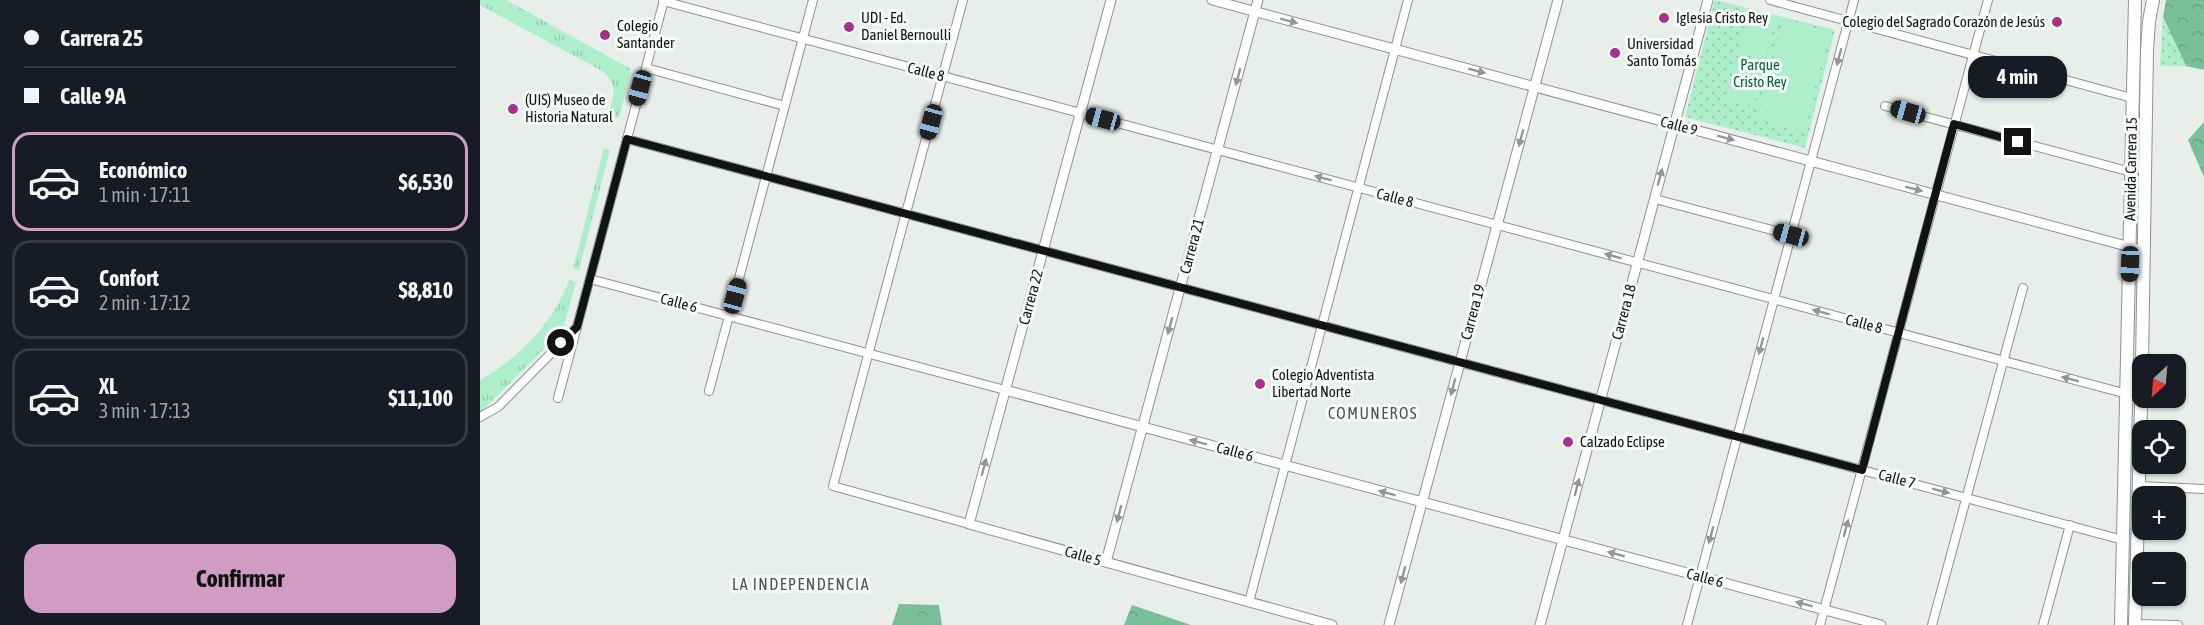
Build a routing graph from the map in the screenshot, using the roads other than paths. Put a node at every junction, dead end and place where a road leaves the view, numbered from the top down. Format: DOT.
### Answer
graph roads {
  1 [pos="813,0"];
  2 [pos="963,0"];
  3 [pos="1111,0"];
  4 [pos="1212,0"];
  5 [pos="1258,0"];
  6 [pos="1408,0"];
  7 [pos="1558,0"];
  8 [pos="1708,0"];
  9 [pos="1770,0"];
  10 [pos="1854,0"];
  11 [pos="1988,0"];
  12 [pos="2135,0"];
  13 [pos="2153,0"];
  14 [pos="663,1"];
  15 [pos="1255,12"];
  16 [pos="1848,21"];
  17 [pos="803,39"];
  18 [pos="1395,49"];
  19 [pos="1973,55"];
  20 [pos="646,68"];
  21 [pos="943,76"];
  22 [pos="1534,87"];
  23 [pos="2132,98"];
  24 [pos="1885,105"];
  25 [pos="785,106"];
  26 [pos="1080,113"];
  27 [pos="1674,124"];
  28 [pos="1954,124"];
  29 [pos="627,139"];
  30 [pos="1218,150"];
  31 [pos="1811,161"];
  32 [pos="2131,172"];
  33 [pos="766,177"];
  34 [pos="1357,188"];
  35 [pos="1935,194"];
  36 [pos="1654,199"];
  37 [pos="906,214"];
  38 [pos="1497,225"];
  39 [pos="1791,235"];
  40 [pos="2131,247"];
  41 [pos="1043,251"];
  42 [pos="2145,251"];
  43 [pos="1637,263"];
  44 [pos="590,279"];
  45 [pos="1181,287"];
  46 [pos="2023,288"];
  47 [pos="1774,299"];
  48 [pos="729,316"];
  49 [pos="1322,325"];
  50 [pos="577,327"];
  51 [pos="1898,333"];
  52 [pos="868,354"];
  53 [pos="2142,354"];
  54 [pos="2003,361"];
  55 [pos="1460,362"];
  56 [pos="1005,390"];
  57 [pos="709,391"];
  58 [pos="2127,394"];
  59 [pos="558,398"];
  60 [pos="1601,400"];
  61 [pos="2141,408"];
  62 [pos="480,417"];
  63 [pos="1143,427"];
  64 [pos="1737,436"];
  65 [pos="1285,465"];
  66 [pos="1862,470"];
  67 [pos="2139,486"];
  68 [pos="2186,488"];
  69 [pos="2204,489"];
  70 [pos="1966,498"];
  71 [pos="1422,502"];
  72 [pos="969,524"];
  73 [pos="2070,525"];
  74 [pos="1563,540"];
  75 [pos="2123,540"];
  76 [pos="2137,540"];
  77 [pos="1106,562"];
  78 [pos="1700,577"];
  79 [pos="1250,602"];
  80 [pos="1824,610"];
  81 [pos="1332,625"];
  82 [pos="1389,625"];
  83 [pos="1540,625"];
  84 [pos="1687,625"];
  85 [pos="1820,625"];
  86 [pos="1881,625"];
  87 [pos="1932,625"];
  88 [pos="2043,625"];
  89 [pos="2121,625"];
  90 [pos="2135,625"];
  91 [pos="2178,625"];
  1 -- 17 [label="street"];
  2 -- 21 [label="street"];
  3 -- 26 [label="street, Carrera 22"];
  4 -- 15 [label="street, Calle 9"];
  5 -- 15 [label="street, Carrera 21"];
  6 -- 18 [label="street"];
  7 -- 22 [label="street, Carrera 19"];
  8 -- 27 [label="street, Carrera 18"];
  9 -- 16 [label="street"];
  10 -- 16 [label="street"];
  11 -- 19 [label="street"];
  12 -- 23 [label="main road, Avenida Carrera 15"];
  13 -- 42 [label="main road, Avenida Carrera 15"];
  14 -- 17 [label="street, Calle 8"];
  14 -- 20 [label="street"];
  15 -- 18 [label="street, Calle 9, one-way"];
  15 -- 30 [label="street, Carrera 21, one-way"];
  16 -- 19 [label="street"];
  16 -- 31 [label="street, one-way"];
  17 -- 21 [label="street, Calle 8"];
  17 -- 25 [label="street"];
  18 -- 22 [label="street, Calle 9, one-way"];
  18 -- 34 [label="street"];
  19 -- 23 [label="street"];
  19 -- 28 [label="street"];
  20 -- 25 [label="street"];
  20 -- 29 [label="street"];
  21 -- 26 [label="street, Calle 8"];
  21 -- 37 [label="street"];
  22 -- 27 [label="street, Calle 9"];
  22 -- 38 [label="street, Carrera 19, one-way"];
  23 -- 32 [label="main road, Avenida Carrera 15"];
  24 -- 28 [label="street"];
  25 -- 33 [label="street"];
  26 -- 30 [label="street, Calle 8"];
  26 -- 41 [label="street, Carrera 22"];
  27 -- 31 [label="street, Calle 9, one-way"];
  36 -- 27 [label="street, Carrera 18, one-way"];
  28 -- 32 [label="street"];
  28 -- 35 [label="street"];
  29 -- 33 [label="street, Calle 7"];
  29 -- 44 [label="street"];
  34 -- 30 [label="street, Calle 8, one-way"];
  30 -- 45 [label="street, Carrera 21"];
  31 -- 35 [label="street, Calle 9, one-way"];
  31 -- 39 [label="street"];
  32 -- 40 [label="main road, Avenida Carrera 15"];
  33 -- 37 [label="street, Calle 7"];
  33 -- 48 [label="street"];
  34 -- 38 [label="street, Calle 8"];
  34 -- 49 [label="street"];
  35 -- 40 [label="street, Calle 9"];
  35 -- 51 [label="street"];
  36 -- 39 [label="street"];
  36 -- 43 [label="street, Carrera 18"];
  37 -- 41 [label="street, Calle 7"];
  37 -- 52 [label="street"];
  43 -- 38 [label="street, Calle 8, one-way"];
  38 -- 55 [label="street, Carrera 19"];
  39 -- 47 [label="street"];
  40 -- 42 [label="street, Calle 9"];
  40 -- 58 [label="main road, Avenida Carrera 15"];
  41 -- 45 [label="street, Calle 7"];
  41 -- 56 [label="street, Carrera 22"];
  42 -- 53 [label="main road, Avenida Carrera 15"];
  43 -- 47 [label="street, Calle 8"];
  43 -- 60 [label="street, Carrera 18"];
  44 -- 48 [label="street, Calle 6"];
  44 -- 50 [label="street"];
  45 -- 49 [label="street, Calle 7"];
  45 -- 63 [label="street, Carrera 21, one-way"];
  46 -- 54 [label="street"];
  51 -- 47 [label="street, Calle 8, one-way"];
  47 -- 64 [label="street, one-way"];
  48 -- 52 [label="street, Calle 6"];
  48 -- 57 [label="street"];
  49 -- 55 [label="street, Calle 7"];
  49 -- 65 [label="street"];
  50 -- 59 [label="street"];
  50 -- 62 [label="street"];
  51 -- 54 [label="street, Calle 8"];
  51 -- 66 [label="street"];
  52 -- 56 [label="street, Calle 6"];
  52 -- 72 [label="street, Calle 5"];
  58 -- 54 [label="street, Calle 8, one-way"];
  54 -- 70 [label="street"];
  55 -- 60 [label="street, Calle 7"];
  55 -- 71 [label="street, Carrera 19, one-way"];
  56 -- 63 [label="street, Calle 6"];
  72 -- 56 [label="street, Carrera 22, one-way"];
  58 -- 75 [label="main road, Avenida Carrera 15"];
  60 -- 64 [label="street, Calle 7"];
  74 -- 60 [label="street, Carrera 18, one-way"];
  61 -- 67 [label="main road, Avenida Carrera 15"];
  65 -- 63 [label="street, Calle 6, one-way"];
  63 -- 77 [label="street, Carrera 21, one-way"];
  64 -- 66 [label="street, Calle 7"];
  64 -- 78 [label="street, one-way"];
  71 -- 65 [label="street, Calle 6, one-way"];
  65 -- 79 [label="street"];
  66 -- 70 [label="street, Calle 7, one-way"];
  80 -- 66 [label="street, one-way"];
  68 -- 69 [label="street"];
  70 -- 73 [label="street, Calle 7"];
  70 -- 87 [label="street"];
  71 -- 74 [label="street, Calle 6"];
  71 -- 82 [label="street, Carrera 19, one-way"];
  72 -- 77 [label="street, Calle 5"];
  73 -- 75 [label="street, Calle 7"];
  73 -- 88 [label="street"];
  78 -- 74 [label="street, Calle 6, one-way"];
  74 -- 83 [label="street, Carrera 18"];
  75 -- 89 [label="main road, Avenida Carrera 15"];
  76 -- 90 [label="main road, Avenida Carrera 15"];
  77 -- 79 [label="street, Calle 5"];
  80 -- 78 [label="street, Calle 6, one-way"];
  78 -- 84 [label="street"];
  79 -- 81 [label="street, Calle 5"];
  80 -- 85 [label="street"];
  80 -- 86 [label="street, Calle 6"];
  90 -- 91 [label="street"];
}
